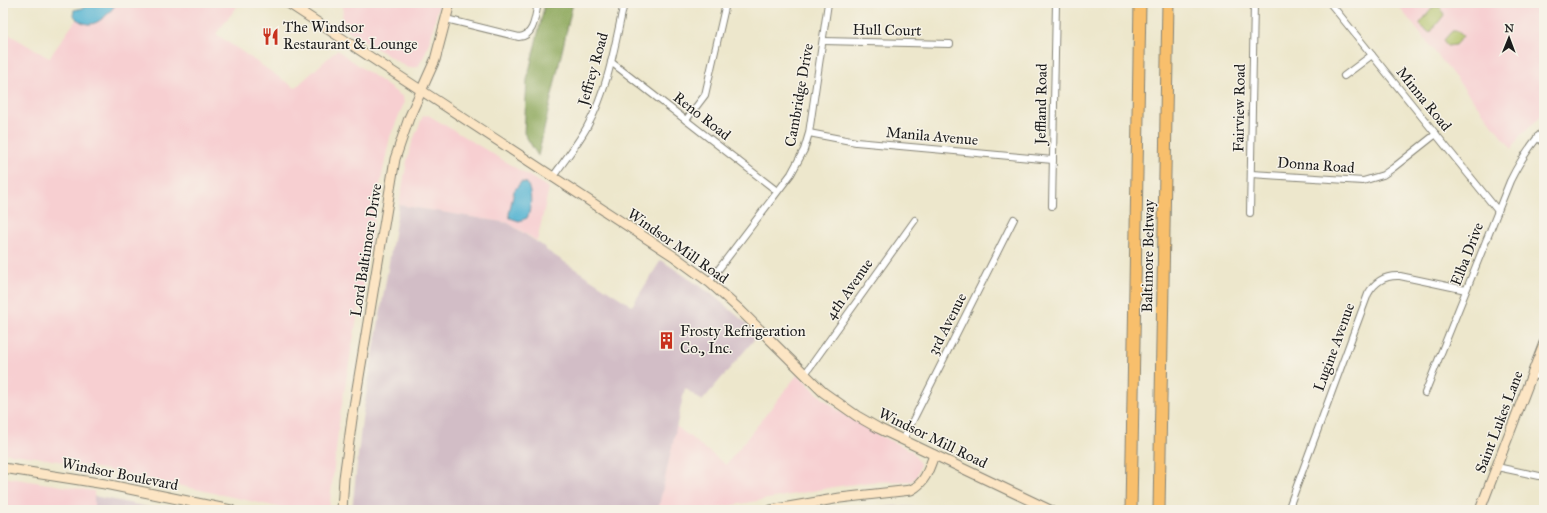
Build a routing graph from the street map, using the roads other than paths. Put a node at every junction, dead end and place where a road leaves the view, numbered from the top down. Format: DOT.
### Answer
graph roads {
  1 [pos="288,3"];
  2 [pos="450,3"];
  3 [pos="538,3"];
  4 [pos="624,3"];
  5 [pos="726,3"];
  6 [pos="828,3"];
  7 [pos="1056,3"];
  8 [pos="1140,3"];
  9 [pos="1168,3"];
  10 [pos="1254,3"];
  11 [pos="1330,3"];
  12 [pos="446,19"];
  13 [pos="823,42"];
  14 [pos="950,44"];
  15 [pos="1372,55"];
  16 [pos="611,62"];
  17 [pos="1344,76"];
  18 [pos="420,91"];
  19 [pos="686,120"];
  20 [pos="1544,130"];
  21 [pos="809,133"];
  22 [pos="1436,134"];
  23 [pos="1537,137"];
  24 [pos="1544,143"];
  25 [pos="1053,160"];
  26 [pos="1251,174"];
  27 [pos="552,178"];
  28 [pos="777,192"];
  29 [pos="1052,206"];
  30 [pos="1498,211"];
  31 [pos="1250,213"];
  32 [pos="1014,219"];
  33 [pos="915,220"];
  34 [pos="709,282"];
  35 [pos="1466,290"];
  36 [pos="1544,343"];
  37 [pos="806,374"];
  38 [pos="1532,375"];
  39 [pos="1544,377"];
  40 [pos="1425,393"];
  41 [pos="903,440"];
  42 [pos="934,455"];
  43 [pos="1497,467"];
  44 [pos="3,468"];
  45 [pos="1544,477"];
  46 [pos="231,510"];
  47 [pos="342,510"];
  48 [pos="771,510"];
  49 [pos="1050,510"];
  50 [pos="1131,510"];
  51 [pos="1159,510"];
  52 [pos="1288,510"];
  53 [pos="1480,510"];
  1 -- 18 [label="main road, Windsor Mill Road"];
  2 -- 12 [label="main road, Lord Baltimore Drive"];
  3 -- 12 [label="street"];
  4 -- 16 [label="street, Jeffrey Road"];
  5 -- 19 [label="street"];
  6 -- 13 [label="street, Cambridge Drive"];
  7 -- 25 [label="street, Jeffland Road"];
  8 -- 50 [label="highway, Baltimore Beltway"];
  9 -- 51 [label="highway, Baltimore Beltway"];
  10 -- 26 [label="street, Fairview Road"];
  11 -- 15 [label="street, Minna Road"];
  12 -- 18 [label="main road, Lord Baltimore Drive"];
  13 -- 14 [label="street, Hull Court"];
  13 -- 21 [label="street, Cambridge Drive"];
  15 -- 17 [label="street"];
  15 -- 22 [label="street, Minna Road"];
  16 -- 19 [label="street, Reno Road"];
  16 -- 27 [label="street, Jeffrey Road"];
  18 -- 27 [label="main road, Windsor Mill Road"];
  18 -- 47 [label="main road, Lord Baltimore Drive"];
  19 -- 28 [label="street, Reno Road"];
  20 -- 23 [label="street, Elba Drive"];
  21 -- 25 [label="street, Manila Avenue"];
  21 -- 28 [label="street, Cambridge Drive"];
  22 -- 26 [label="street, Donna Road"];
  22 -- 30 [label="street, Minna Road"];
  23 -- 24 [label="street"];
  23 -- 30 [label="street, Elba Drive"];
  25 -- 29 [label="street, Jeffland Road"];
  26 -- 31 [label="street, Fairview Road"];
  27 -- 34 [label="main road, Windsor Mill Road"];
  28 -- 34 [label="street, Cambridge Drive"];
  30 -- 35 [label="street, Elba Drive"];
  32 -- 41 [label="street, 3rd Avenue"];
  33 -- 37 [label="street, 4th Avenue"];
  34 -- 37 [label="main road, Windsor Mill Road"];
  35 -- 40 [label="street, Elba Drive"];
  35 -- 52 [label="street, Lugine Avenue"];
  36 -- 38 [label="main road, Saint Lukes Lane"];
  37 -- 41 [label="main road, Windsor Mill Road"];
  38 -- 39 [label="street"];
  38 -- 43 [label="main road, Saint Lukes Lane"];
  41 -- 42 [label="main road, Windsor Mill Road"];
  42 -- 48 [label="main road"];
  42 -- 49 [label="main road, Windsor Mill Road"];
  43 -- 45 [label="street"];
  43 -- 53 [label="main road, Saint Lukes Lane"];
  44 -- 46 [label="main road, Windsor Boulevard"];
}
